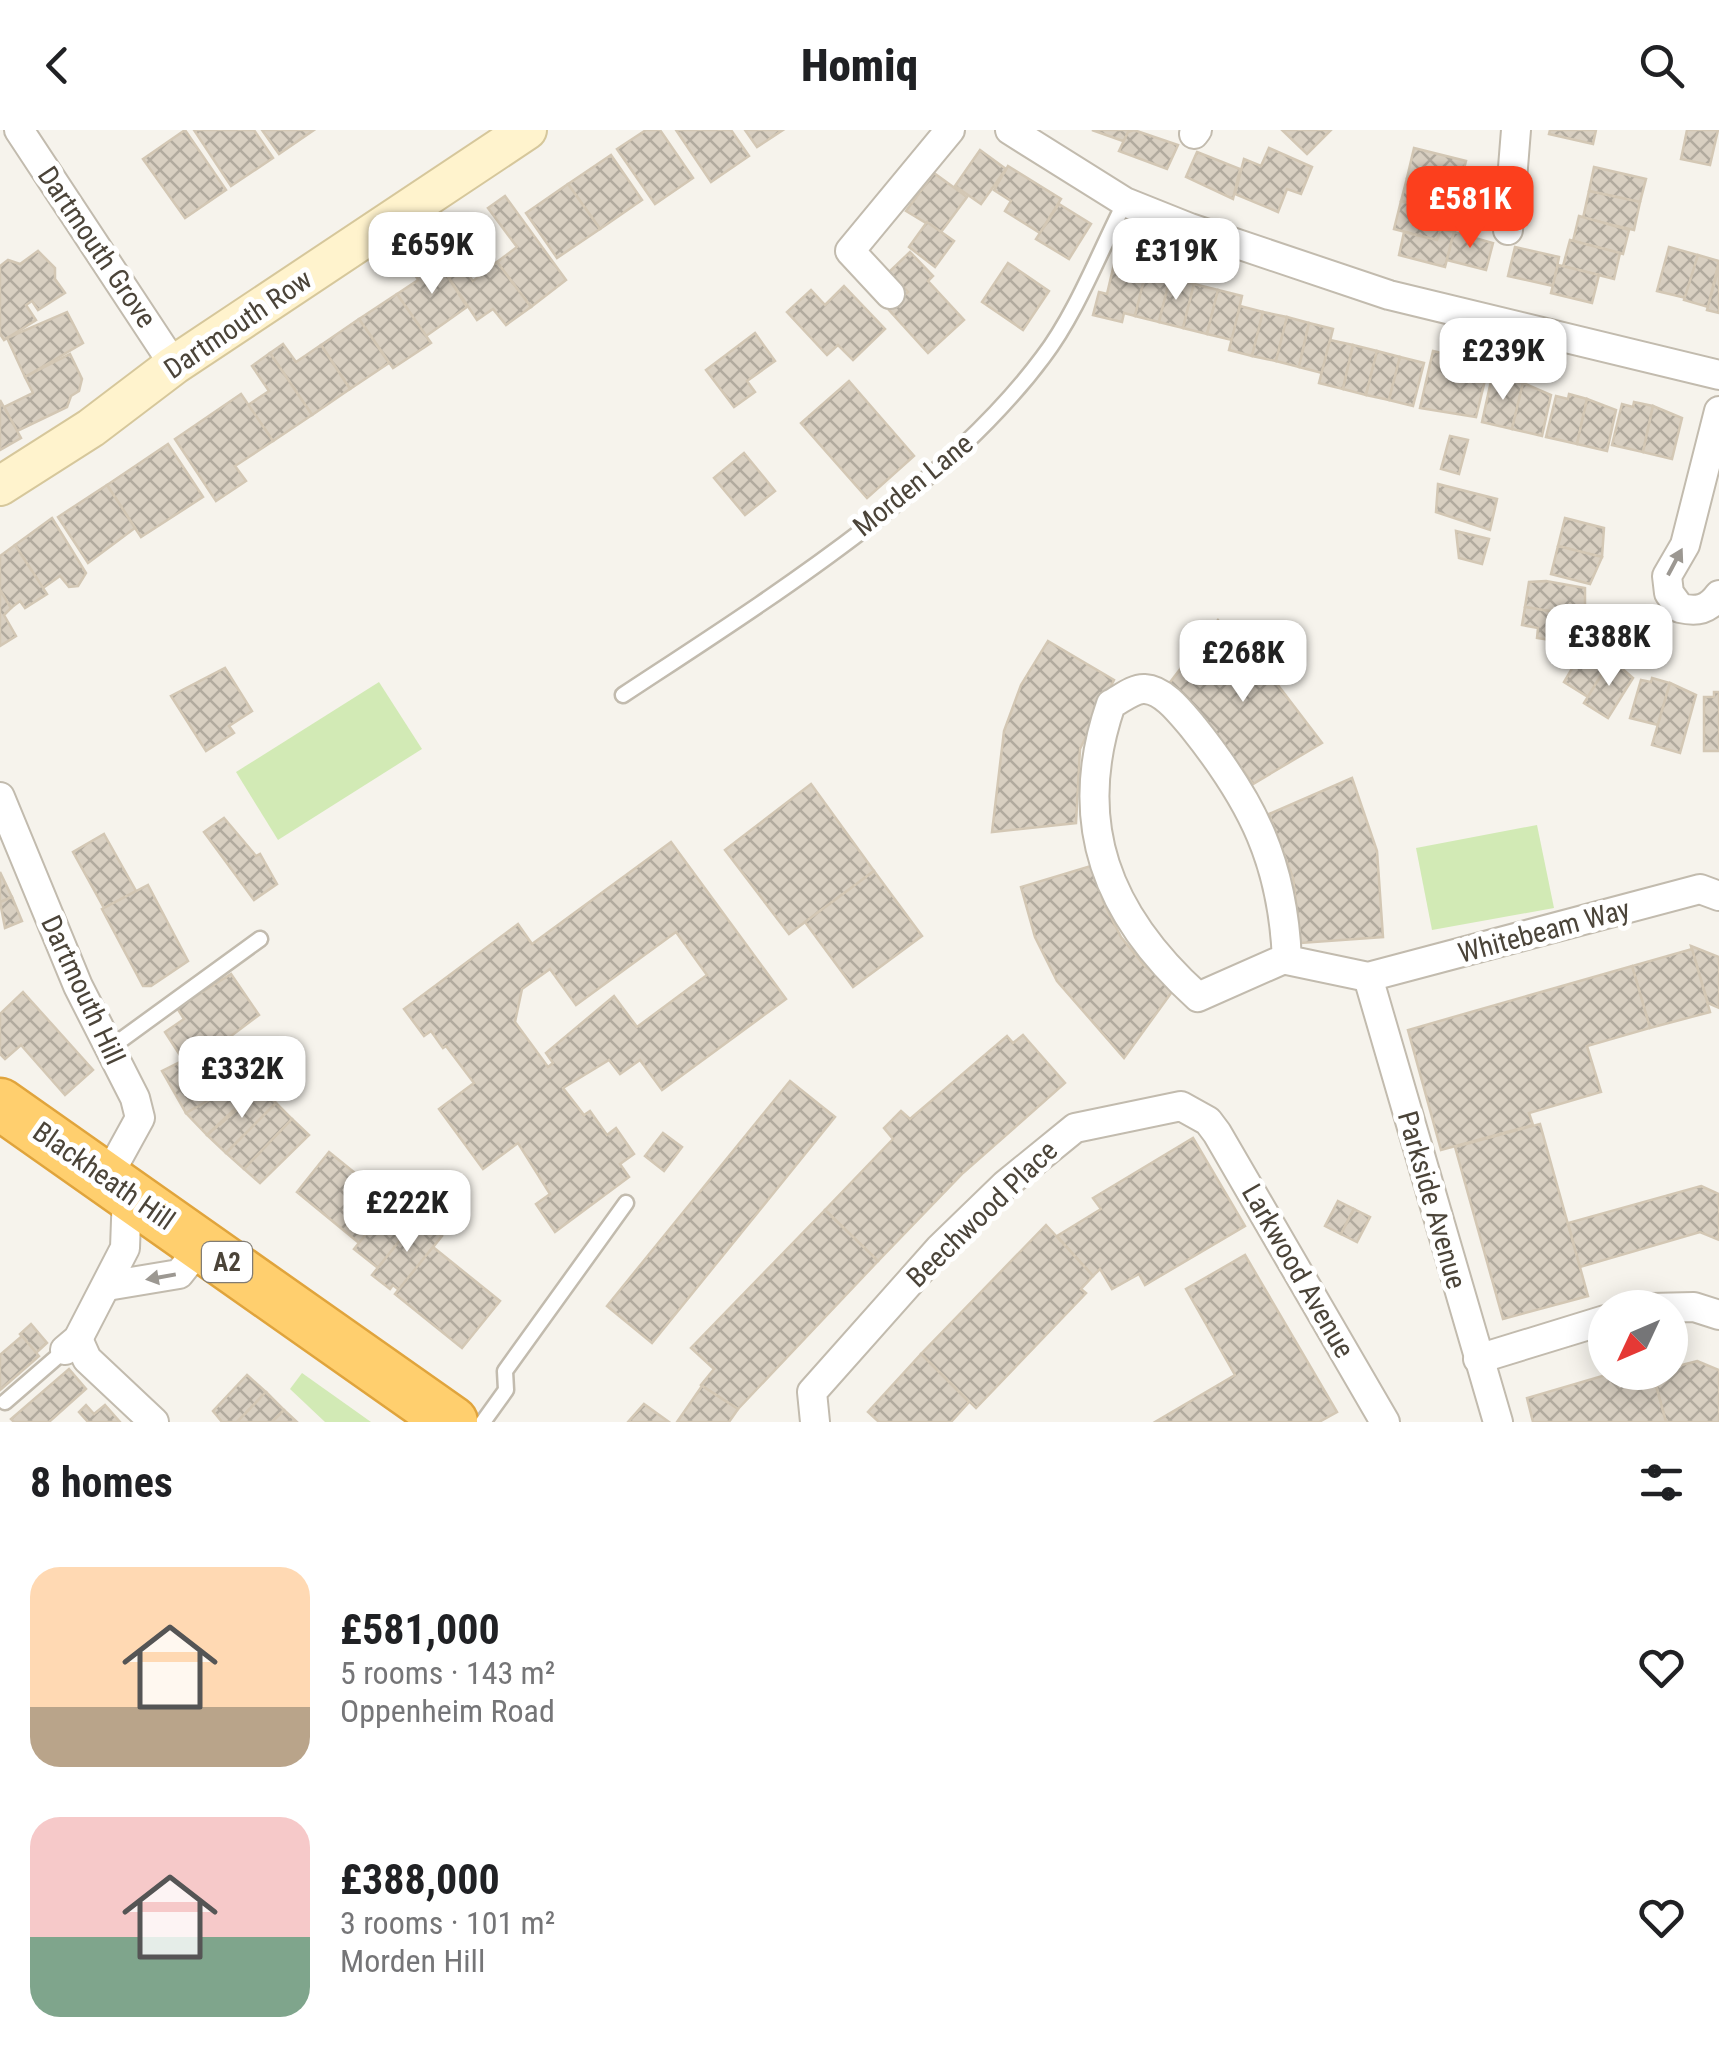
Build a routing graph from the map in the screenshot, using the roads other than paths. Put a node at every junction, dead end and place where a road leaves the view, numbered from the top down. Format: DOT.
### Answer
graph roads {
  1 [pos="19,130"];
  2 [pos="527,130"];
  3 [pos="950,130"];
  4 [pos="1010,130"];
  5 [pos="1516,130"];
  6 [pos="1125,202"];
  7 [pos="1508,230"];
  8 [pos="890,294"];
  9 [pos="174,365"];
  10 [pos="1719,374"];
  11 [pos="1719,411"];
  12 [pos="0,486"];
  13 [pos="1719,595"];
  14 [pos="623,695"];
  15 [pos="0,797"];
  16 [pos="1719,896"];
  17 [pos="260,939"];
  18 [pos="1287,960"];
  19 [pos="1368,976"];
  20 [pos="110,1048"];
  21 [pos="0,1104"];
  22 [pos="1208,1121"];
  23 [pos="117,1185"];
  24 [pos="626,1203"];
  25 [pos="203,1244"];
  26 [pos="107,1286"];
  27 [pos="1688,1307"];
  28 [pos="1719,1315"];
  29 [pos="1588,1325"];
  30 [pos="71,1345"];
  31 [pos="1478,1359"];
  32 [pos="5,1402"];
  33 [pos="814,1417"];
  34 [pos="154,1422"];
  35 [pos="452,1422"];
  36 [pos="483,1422"];
  37 [pos="1384,1422"];
  38 [pos="1498,1422"];
  1 -- 9 [label="street, Dartmouth Grove"];
  2 -- 9 [label="street, Dartmouth Row"];
  3 -- 8 [label="street"];
  4 -- 6 [label="street"];
  5 -- 7 [label="street"];
  6 -- 10 [label="street"];
  6 -- 14 [label="lane, Morden Lane"];
  9 -- 12 [label="street, Dartmouth Row"];
  13 -- 11 [label="street, one-way"];
  15 -- 20 [label="street, Dartmouth Hill"];
  16 -- 19 [label="street, Whitebeam Way"];
  17 -- 20 [label="lane"];
  18 -- 18 [label="street"];
  18 -- 19 [label="street"];
  19 -- 31 [label="street, Parkside Avenue"];
  20 -- 23 [label="street, Dartmouth Hill"];
  21 -- 23 [label="highway, Blackheath Hill / A2"];
  22 -- 33 [label="street, Beechwood Place"];
  22 -- 37 [label="street, Larkwood Avenue"];
  23 -- 25 [label="highway, Blackheath Hill / A2"];
  23 -- 26 [label="street"];
  24 -- 36 [label="lane"];
  25 -- 26 [label="street, one-way"];
  25 -- 35 [label="highway, Blackheath Hill / A2"];
  26 -- 30 [label="street"];
  27 -- 28 [label="street"];
  29 -- 31 [label="street"];
  30 -- 32 [label="lane"];
  30 -- 34 [label="street"];
  31 -- 38 [label="street, Parkside Avenue"];
}
